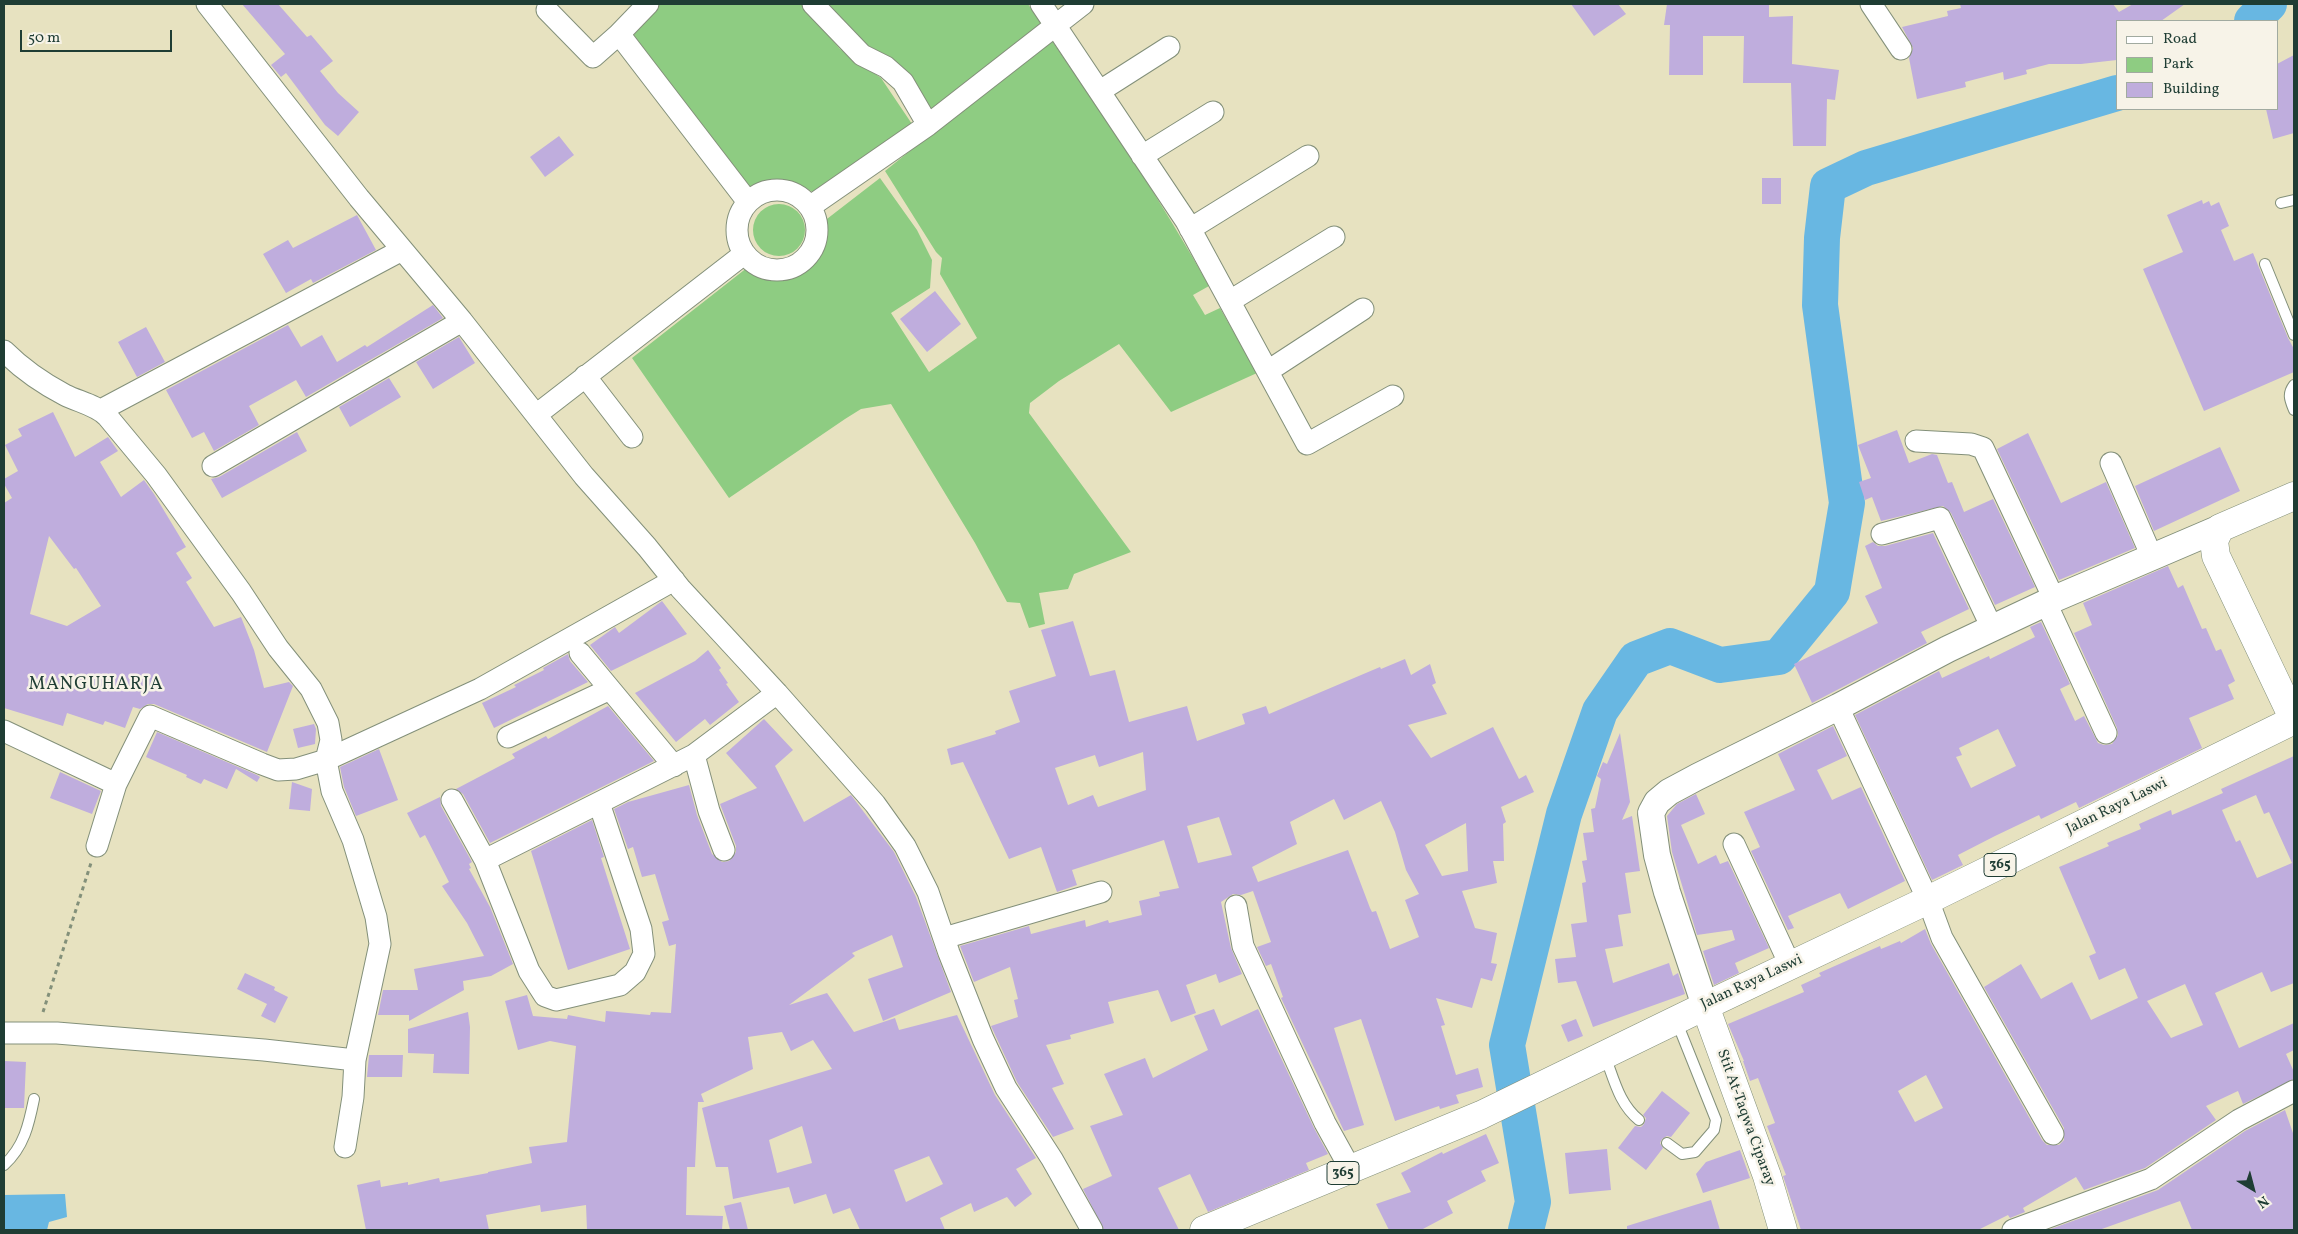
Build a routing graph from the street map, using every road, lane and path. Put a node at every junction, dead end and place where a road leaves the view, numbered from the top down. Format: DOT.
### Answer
graph roads {
  1 [pos="207,4"];
  2 [pos="648,4"];
  3 [pos="813,4"];
  4 [pos="1041,4"];
  5 [pos="1083,4"];
  6 [pos="1870,4"];
  7 [pos="547,10"];
  8 [pos="1056,24"];
  9 [pos="619,34"];
  10 [pos="1169,47"];
  11 [pos="1901,50"];
  12 [pos="1100,91"];
  13 [pos="1213,112"];
  14 [pos="928,125"];
  15 [pos="1142,156"];
  16 [pos="1308,156"];
  17 [pos="2294,200"];
  18 [pos="748,202"];
  19 [pos="2280,203"];
  20 [pos="811,206"];
  21 [pos="1190,229"];
  22 [pos="1334,237"];
  23 [pos="402,250"];
  24 [pos="744,254"];
  25 [pos="2266,264"];
  26 [pos="1230,302"];
  27 [pos="1363,309"];
  28 [pos="462,321"];
  29 [pos="2294,335"];
  30 [pos="4,351"];
  31 [pos="1268,371"];
  32 [pos="585,376"];
  33 [pos="2294,385"];
  34 [pos="1393,396"];
  35 [pos="101,410"];
  36 [pos="2294,410"];
  37 [pos="536,415"];
  38 [pos="632,437"];
  39 [pos="1916,441"];
  40 [pos="2111,462"];
  41 [pos="213,466"];
  42 [pos="2294,496"];
  43 [pos="2220,528"];
  44 [pos="1882,534"];
  45 [pos="2152,557"];
  46 [pos="674,580"];
  47 [pos="2050,601"];
  48 [pos="1992,628"];
  49 [pos="580,653"];
  50 [pos="610,689"];
  51 [pos="778,693"];
  52 [pos="1838,707"];
  53 [pos="2294,721"];
  54 [pos="4,731"];
  55 [pos="2106,733"];
  56 [pos="508,737"];
  57 [pos="694,755"];
  58 [pos="326,760"];
  59 [pos="674,766"];
  60 [pos="116,784"];
  61 [pos="452,800"];
  62 [pos="599,803"];
  63 [pos="1734,844"];
  64 [pos="97,846"];
  65 [pos="724,850"];
  66 [pos="485,860"];
  67 [pos="1101,892"];
  68 [pos="1928,900"];
  69 [pos="1236,906"];
  70 [pos="944,938"];
  71 [pos="1790,965"];
  72 [pos="1704,1006"];
  73 [pos="1676,1020"];
  74 [pos="37,1032"];
  75 [pos="4,1033"];
  76 [pos="1605,1056"];
  77 [pos="355,1060"];
  78 [pos="2294,1091"];
  79 [pos="34,1099"];
  80 [pos="1639,1120"];
  81 [pos="2053,1134"];
  82 [pos="1667,1143"];
  83 [pos="345,1147"];
  84 [pos="4,1165"];
  85 [pos="1351,1170"];
  86 [pos="1092,1230"];
  87 [pos="1204,1230"];
  88 [pos="1783,1230"];
  89 [pos="2013,1230"];
  1 -- 23 [label="street"];
  2 -- 9 [label="street"];
  3 -- 14 [label="street"];
  4 -- 8 [label="street"];
  5 -- 8 [label="street"];
  6 -- 11 [label="street"];
  7 -- 9 [label="street"];
  8 -- 12 [label="street"];
  8 -- 14 [label="street"];
  9 -- 18 [label="street"];
  10 -- 12 [label="street"];
  12 -- 15 [label="street"];
  13 -- 15 [label="street"];
  14 -- 20 [label="street"];
  15 -- 21 [label="street"];
  16 -- 21 [label="street"];
  17 -- 19 [label="lane"];
  18 -- 20 [label="street"];
  18 -- 24 [label="street"];
  20 -- 24 [label="street"];
  21 -- 26 [label="street"];
  22 -- 26 [label="street"];
  23 -- 28 [label="street"];
  23 -- 35 [label="street"];
  24 -- 32 [label="street"];
  25 -- 29 [label="lane"];
  26 -- 31 [label="street"];
  27 -- 31 [label="street"];
  28 -- 37 [label="street"];
  28 -- 41 [label="street"];
  30 -- 35 [label="street"];
  31 -- 34 [label="street"];
  32 -- 37 [label="street"];
  32 -- 38 [label="street"];
  33 -- 36 [label="lane"];
  35 -- 58 [label="street"];
  37 -- 46 [label="street"];
  39 -- 47 [label="street"];
  40 -- 45 [label="street"];
  42 -- 43 [label="main road"];
  43 -- 45 [label="street"];
  43 -- 53 [label="main road"];
  44 -- 48 [label="street"];
  45 -- 47 [label="street"];
  46 -- 51 [label="street"];
  46 -- 58 [label="street"];
  47 -- 48 [label="street"];
  47 -- 55 [label="street"];
  48 -- 52 [label="street"];
  49 -- 50 [label="street"];
  50 -- 56 [label="street"];
  50 -- 59 [label="street"];
  51 -- 57 [label="street"];
  51 -- 70 [label="street"];
  52 -- 68 [label="street"];
  52 -- 72 [label="street"];
  53 -- 68 [label="main road, Jalan Raya Laswi / 365"];
  54 -- 60 [label="street"];
  57 -- 59 [label="street"];
  57 -- 65 [label="street"];
  58 -- 60 [label="street"];
  58 -- 77 [label="street"];
  59 -- 62 [label="street"];
  60 -- 64 [label="street"];
  61 -- 66 [label="street"];
  62 -- 66 [label="street"];
  62 -- 66 [label="street"];
  63 -- 71 [label="street"];
  64 -- 74 [label="path"];
  67 -- 70 [label="street"];
  68 -- 71 [label="main road, Jalan Raya Laswi / 365"];
  68 -- 81 [label="street"];
  69 -- 85 [label="street"];
  70 -- 86 [label="street"];
  71 -- 72 [label="main road, Jalan Raya Laswi / 365"];
  72 -- 73 [label="main road, Jalan Raya Laswi / 365"];
  72 -- 88 [label="main road, Stit At-Taqwa Ciparay"];
  73 -- 76 [label="main road, Jalan Raya Laswi / 365"];
  73 -- 82 [label="lane"];
  74 -- 75 [label="street"];
  74 -- 77 [label="street"];
  76 -- 80 [label="lane"];
  76 -- 85 [label="main road, Jalan Raya Laswi / 365"];
  77 -- 83 [label="street"];
  78 -- 89 [label="street"];
  79 -- 84 [label="lane"];
  85 -- 87 [label="main road, Jalan Raya Laswi / 365"];
}
